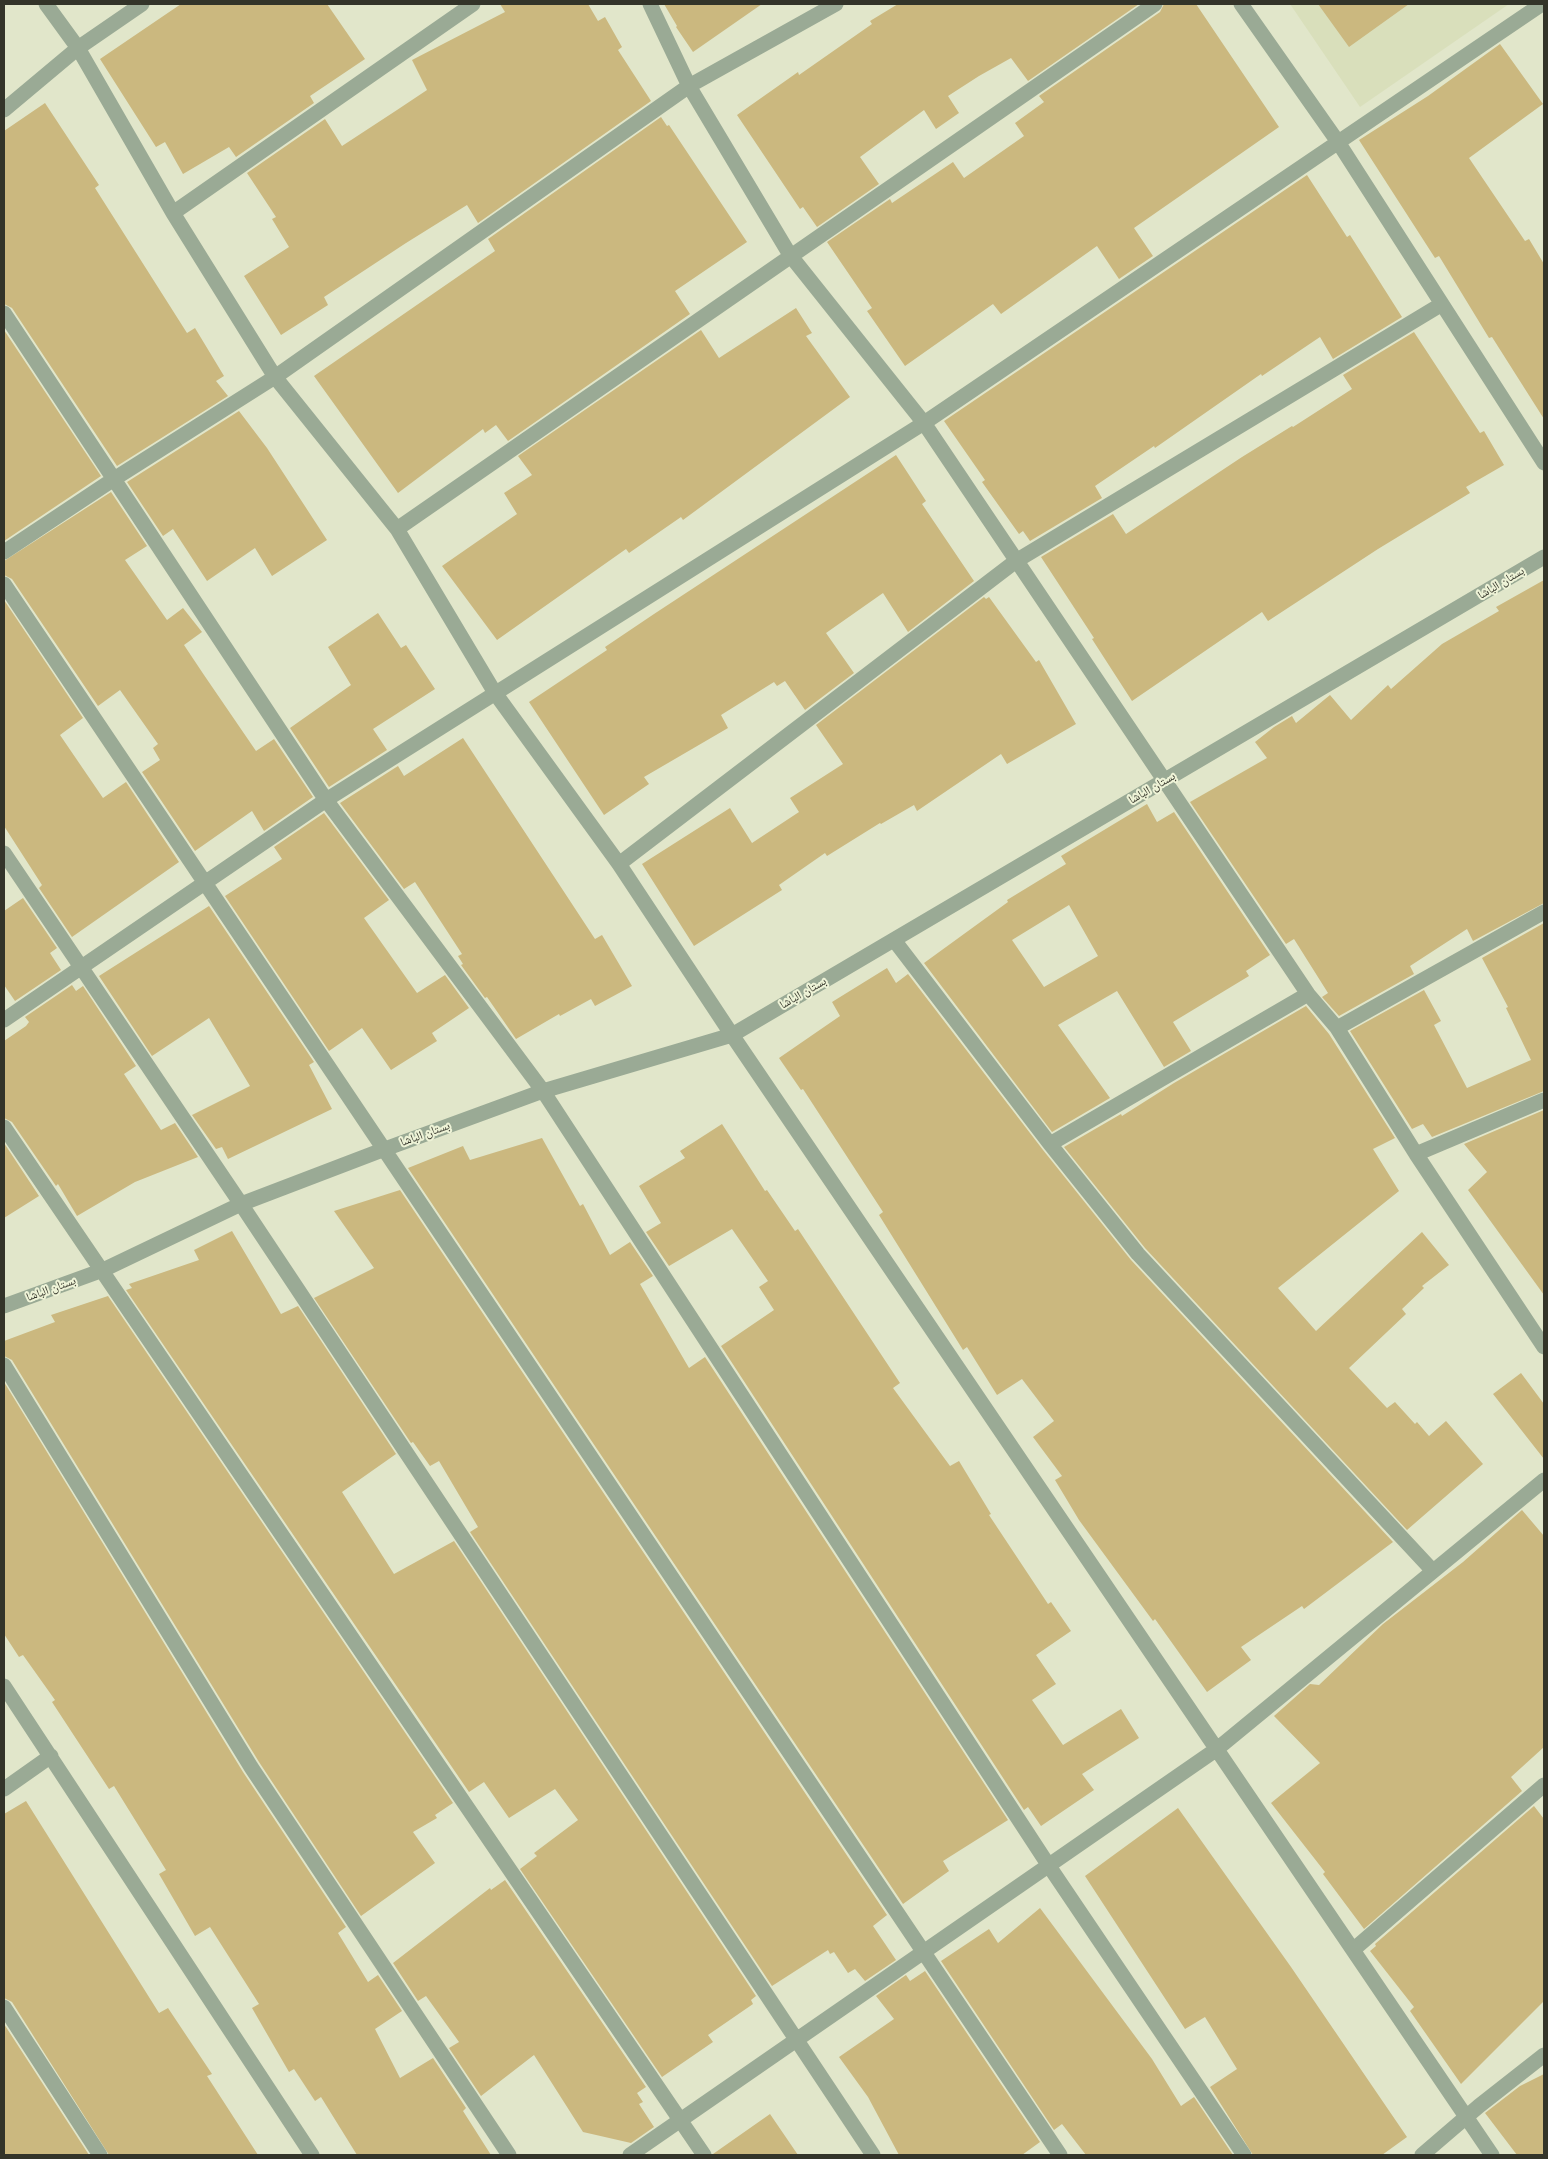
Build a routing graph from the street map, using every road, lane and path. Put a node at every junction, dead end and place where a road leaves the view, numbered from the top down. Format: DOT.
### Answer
graph roads {
  1 [pos="46,4"];
  2 [pos="142,4"];
  3 [pos="473,4"];
  4 [pos="650,4"];
  5 [pos="836,4"];
  6 [pos="1154,4"];
  7 [pos="1241,4"];
  8 [pos="1542,4"];
  9 [pos="78,48"];
  10 [pos="689,86"];
  11 [pos="4,110"];
  12 [pos="1338,142"];
  13 [pos="173,213"];
  14 [pos="790,255"];
  15 [pos="1442,304"];
  16 [pos="4,313"];
  17 [pos="275,377"];
  18 [pos="924,423"];
  19 [pos="1544,463"];
  20 [pos="114,479"];
  21 [pos="397,529"];
  22 [pos="4,552"];
  23 [pos="1544,557"];
  24 [pos="1016,561"];
  25 [pos="4,584"];
  26 [pos="495,693"];
  27 [pos="1166,780"];
  28 [pos="326,800"];
  29 [pos="4,853"];
  30 [pos="619,864"];
  31 [pos="204,882"];
  32 [pos="1544,912"];
  33 [pos="894,940"];
  34 [pos="81,968"];
  35 [pos="1308,994"];
  36 [pos="4,1020"];
  37 [pos="1336,1028"];
  38 [pos="732,1035"];
  39 [pos="543,1091"];
  40 [pos="1544,1100"];
  41 [pos="4,1127"];
  42 [pos="1050,1144"];
  43 [pos="385,1149"];
  44 [pos="1416,1154"];
  45 [pos="241,1204"];
  46 [pos="103,1270"];
  47 [pos="4,1306"];
  48 [pos="1544,1347"];
  49 [pos="4,1365"];
  50 [pos="1544,1480"];
  51 [pos="1433,1571"];
  52 [pos="4,1686"];
  53 [pos="1217,1750"];
  54 [pos="51,1756"];
  55 [pos="1544,1785"];
  56 [pos="4,1789"];
  57 [pos="1049,1866"];
  58 [pos="1352,1950"];
  59 [pos="923,1952"];
  60 [pos="4,2007"];
  61 [pos="796,2040"];
  62 [pos="1544,2055"];
  63 [pos="1466,2117"];
  64 [pos="680,2120"];
  65 [pos="100,2155"];
  66 [pos="312,2155"];
  67 [pos="509,2155"];
  68 [pos="630,2155"];
  69 [pos="704,2155"];
  70 [pos="873,2155"];
  71 [pos="1060,2155"];
  72 [pos="1244,2155"];
  73 [pos="1422,2155"];
  74 [pos="1492,2155"];
  1 -- 9 [label="street"];
  2 -- 9 [label="street"];
  3 -- 13 [label="street"];
  4 -- 10 [label="street"];
  5 -- 10 [label="street"];
  6 -- 14 [label="street"];
  7 -- 12 [label="street"];
  8 -- 12 [label="street"];
  9 -- 11 [label="street"];
  9 -- 13 [label="street"];
  10 -- 14 [label="street"];
  10 -- 17 [label="street"];
  12 -- 15 [label="street"];
  12 -- 18 [label="street"];
  13 -- 17 [label="street"];
  14 -- 18 [label="street"];
  14 -- 21 [label="street"];
  15 -- 19 [label="street"];
  15 -- 24 [label="street"];
  16 -- 20 [label="street"];
  17 -- 20 [label="street"];
  17 -- 21 [label="street"];
  18 -- 24 [label="street"];
  18 -- 26 [label="street"];
  20 -- 22 [label="street"];
  20 -- 28 [label="street"];
  21 -- 26 [label="street"];
  23 -- 27 [label="street, بستان الباشا"];
  24 -- 27 [label="street"];
  24 -- 30 [label="street"];
  25 -- 31 [label="street"];
  26 -- 28 [label="street"];
  26 -- 30 [label="street"];
  27 -- 33 [label="street, بستان الباشا"];
  27 -- 35 [label="street"];
  28 -- 31 [label="street"];
  28 -- 39 [label="street"];
  29 -- 34 [label="street"];
  30 -- 38 [label="street"];
  31 -- 34 [label="street"];
  31 -- 43 [label="street"];
  32 -- 37 [label="street"];
  33 -- 38 [label="street, بستان الباشا"];
  33 -- 42 [label="street"];
  34 -- 36 [label="street"];
  34 -- 45 [label="street"];
  35 -- 37 [label="street"];
  35 -- 42 [label="street"];
  37 -- 44 [label="street"];
  38 -- 39 [label="street, بستان الباشا"];
  38 -- 53 [label="street"];
  39 -- 43 [label="street, بستان الباشا"];
  39 -- 57 [label="street"];
  40 -- 44 [label="street"];
  41 -- 46 [label="street"];
  42 -- 51 [label="street"];
  43 -- 45 [label="street, بستان الباشا"];
  43 -- 59 [label="street"];
  44 -- 48 [label="street"];
  45 -- 46 [label="street, بستان الباشا"];
  45 -- 61 [label="street"];
  46 -- 47 [label="street, بستان الباشا"];
  46 -- 64 [label="street"];
  49 -- 67 [label="street"];
  50 -- 51 [label="street"];
  51 -- 53 [label="street"];
  52 -- 54 [label="street"];
  53 -- 57 [label="street"];
  53 -- 58 [label="street"];
  54 -- 56 [label="street"];
  54 -- 66 [label="street"];
  55 -- 58 [label="street"];
  57 -- 59 [label="street"];
  57 -- 72 [label="street"];
  58 -- 63 [label="street"];
  59 -- 61 [label="street"];
  59 -- 71 [label="street"];
  60 -- 65 [label="street"];
  61 -- 64 [label="street"];
  61 -- 70 [label="street"];
  62 -- 63 [label="street"];
  63 -- 73 [label="street"];
  63 -- 74 [label="street"];
  64 -- 68 [label="street"];
  64 -- 69 [label="street"];
}
